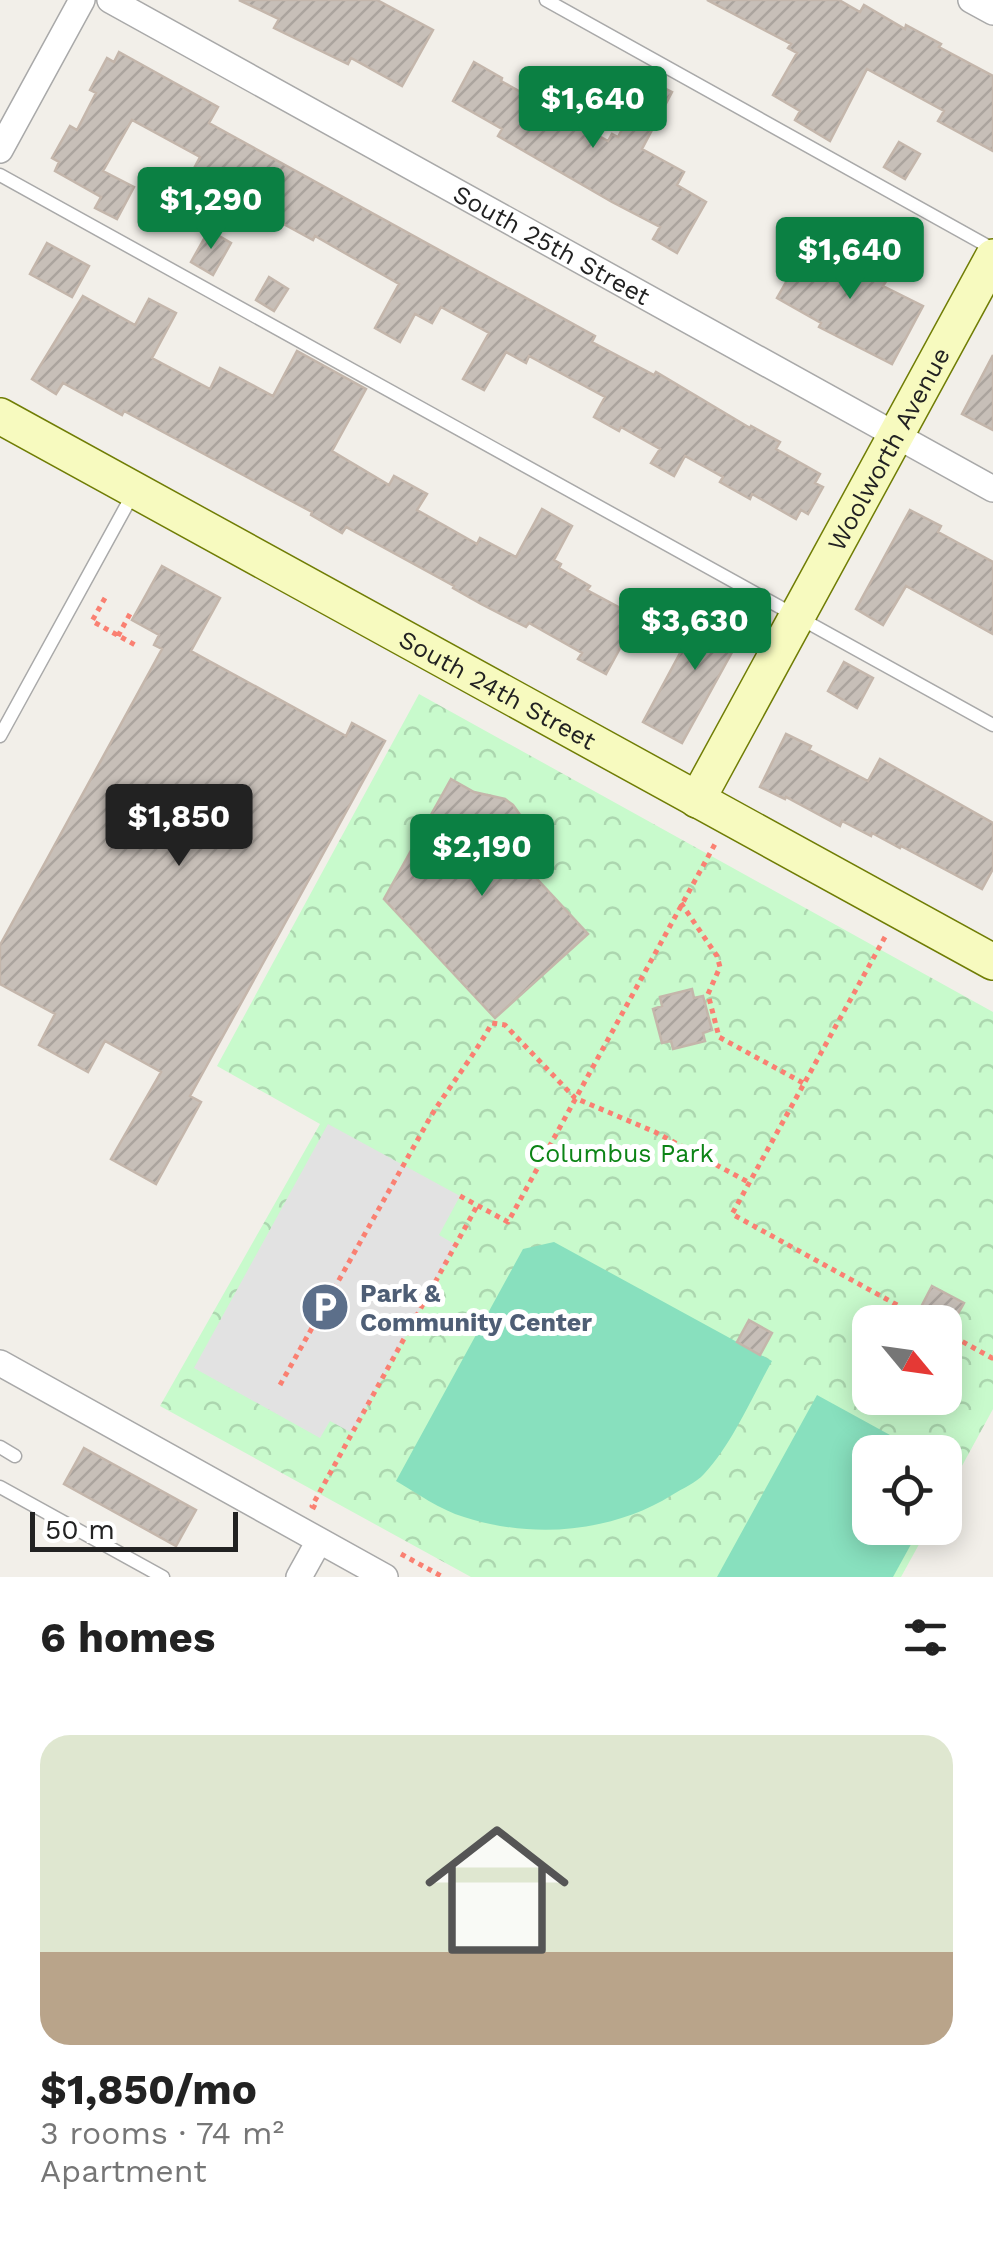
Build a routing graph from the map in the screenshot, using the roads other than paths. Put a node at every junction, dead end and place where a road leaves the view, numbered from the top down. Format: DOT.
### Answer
graph roads {
  1 [pos="82,0"];
  2 [pos="110,0"];
  3 [pos="546,0"];
  4 [pos="971,0"];
  5 [pos="993,12"];
  6 [pos="0,150"];
  7 [pos="0,174"];
  8 [pos="993,249"];
  9 [pos="993,257"];
  10 [pos="0,416"];
  11 [pos="896,435"];
  12 [pos="993,489"];
  13 [pos="135,490"];
  14 [pos="798,616"];
  15 [pos="993,725"];
  16 [pos="0,736"];
  17 [pos="697,800"];
  18 [pos="993,962"];
  19 [pos="0,1362"];
  20 [pos="0,1447"];
  21 [pos="16,1456"];
  22 [pos="0,1486"];
  23 [pos="319,1541"];
  24 [pos="163,1577"];
  25 [pos="299,1577"];
  26 [pos="385,1577"];
  1 -- 6 [label="street"];
  2 -- 11 [label="street, South 25th Street"];
  3 -- 8 [label="lane"];
  4 -- 5 [label="street"];
  7 -- 14 [label="lane"];
  9 -- 11 [label="main road, Woolworth Avenue"];
  10 -- 13 [label="main road, South 24th Street"];
  11 -- 12 [label="street, South 25th Street"];
  11 -- 14 [label="main road, Woolworth Avenue"];
  13 -- 16 [label="lane"];
  13 -- 17 [label="main road, South 24th Street"];
  14 -- 15 [label="lane"];
  14 -- 17 [label="main road, Woolworth Avenue"];
  17 -- 18 [label="main road, South 24th Street"];
  19 -- 23 [label="street"];
  20 -- 21 [label="lane"];
  22 -- 24 [label="lane"];
  23 -- 25 [label="street"];
  23 -- 26 [label="street"];
}
